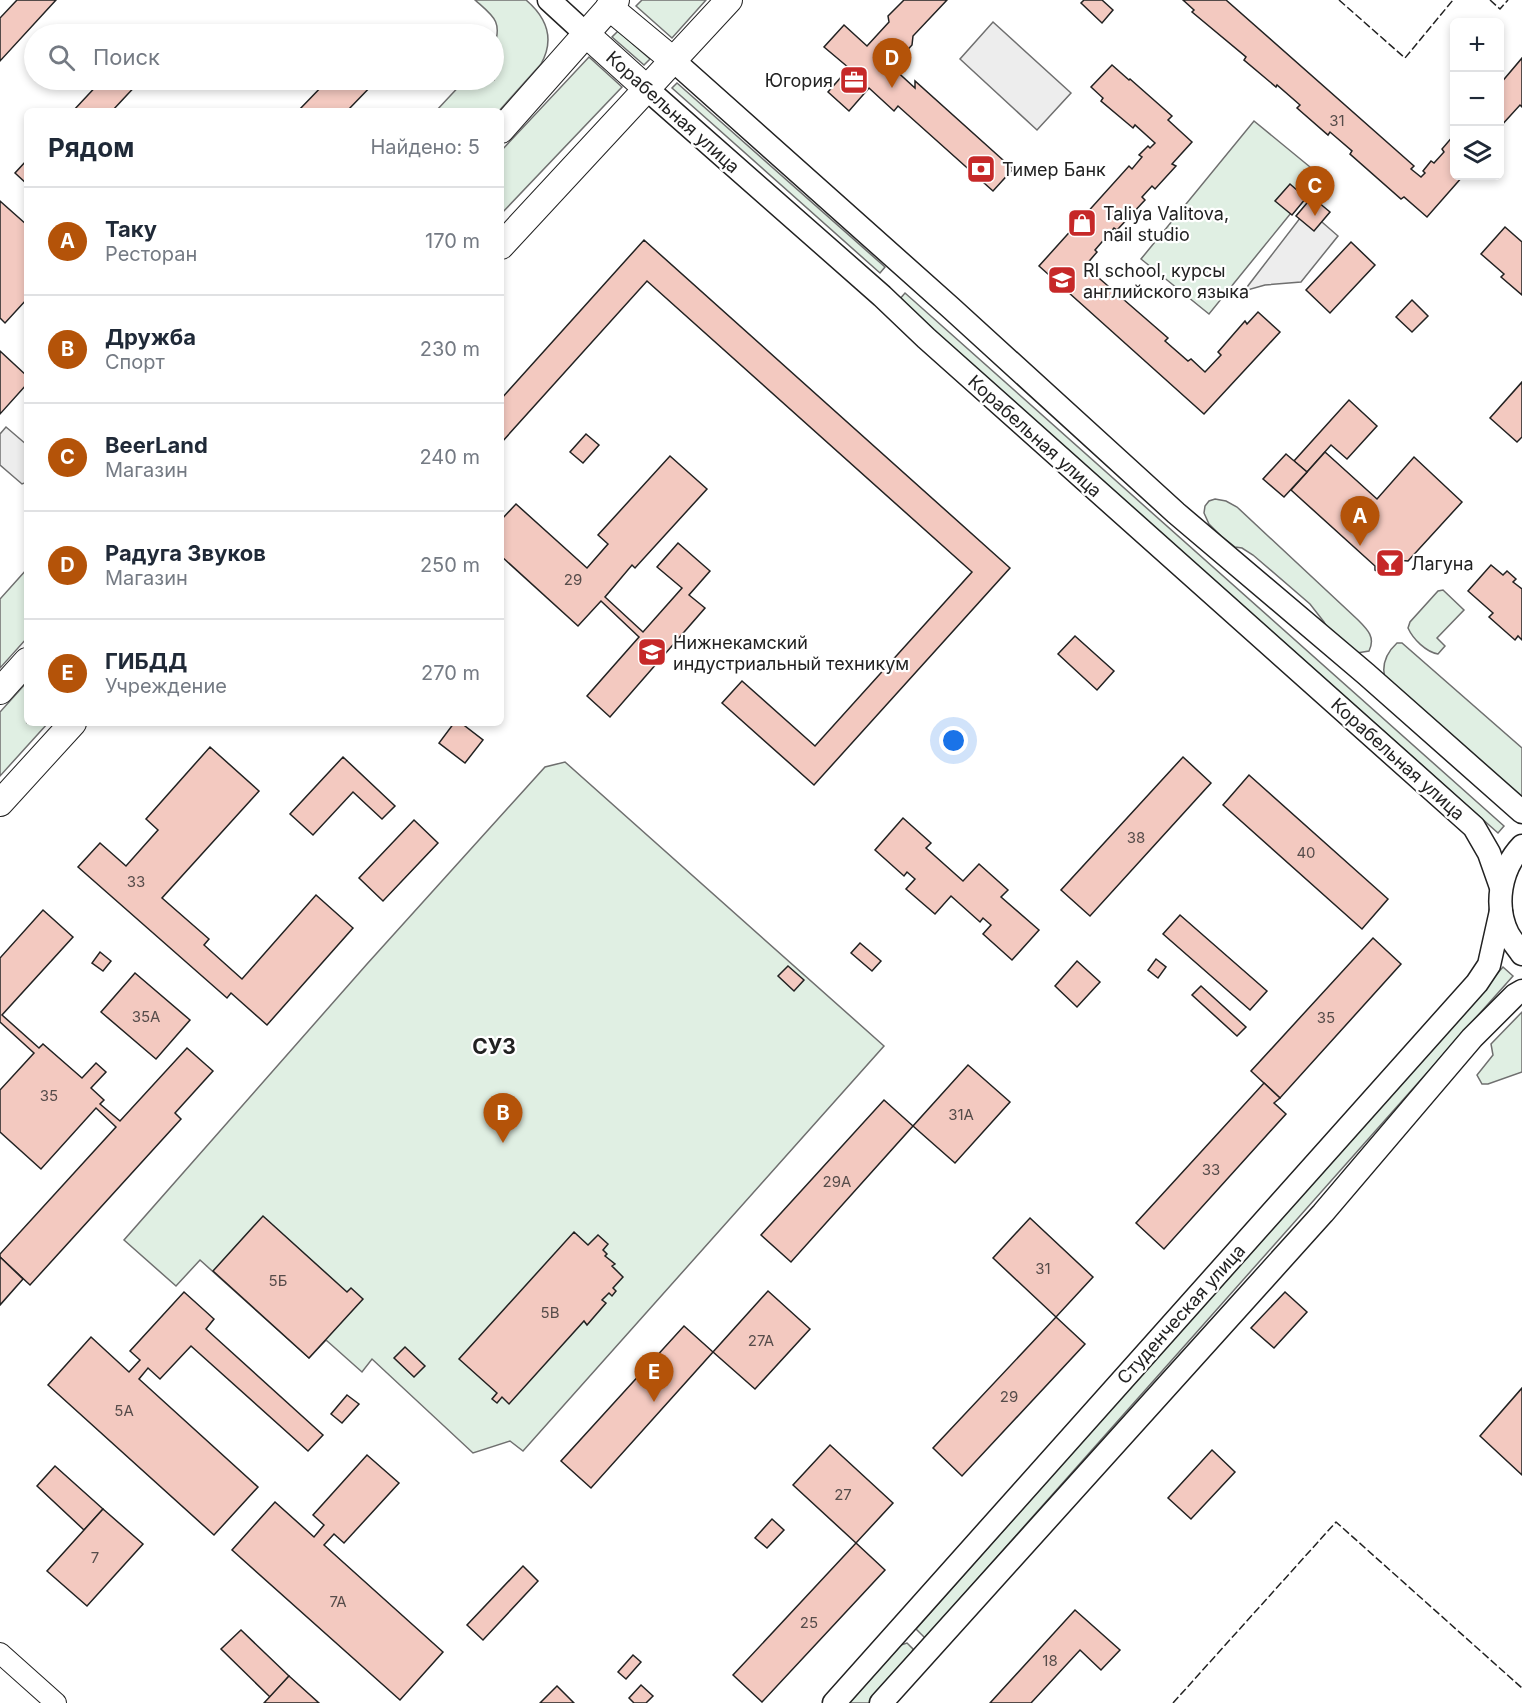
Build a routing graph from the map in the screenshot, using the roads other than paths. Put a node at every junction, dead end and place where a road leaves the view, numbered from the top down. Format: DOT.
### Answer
graph roads {
  1 [pos="549,0"];
  2 [pos="729,0"];
  3 [pos="608,2"];
  4 [pos="586,34"];
  5 [pos="674,61"];
  6 [pos="647,89"];
  7 [pos="504,127"];
  8 [pos="504,243"];
  9 [pos="906,269"];
  10 [pos="882,296"];
  11 [pos="24,664"];
  12 [pos="0,691"];
  13 [pos="70,726"];
  14 [pos="0,803"];
  15 [pos="1522,812"];
  16 [pos="1522,846"];
  17 [pos="1501,886"];
  18 [pos="1501,911"];
  19 [pos="1522,954"];
  20 [pos="1522,991"];
  21 [pos="891,1639"];
  22 [pos="0,1653"];
  23 [pos="918,1662"];
  24 [pos="56,1703"];
  25 [pos="834,1703"];
  26 [pos="881,1703"];
  1 -- 4 [label="main road, Корабельная улица"];
  2 -- 5 [label="main road"];
  3 -- 4 [label="main road"];
  3 -- 5 [label="main road, Корабельная улица"];
  4 -- 6 [label="main road, Корабельная улица"];
  4 -- 7 [label="main road"];
  5 -- 6 [label="main road"];
  5 -- 9 [label="main road, Корабельная улица"];
  6 -- 8 [label="main road"];
  6 -- 10 [label="main road, Корабельная улица"];
  9 -- 10 [label="main road"];
  9 -- 15 [label="main road, Корабельная улица"];
  10 -- 17 [label="main road, Корабельная улица"];
  11 -- 12 [label="main road"];
  13 -- 14 [label="main road"];
  16 -- 17 [label="main road, Корабельная улица"];
  17 -- 18 [label="main road, Корабельная улица"];
  18 -- 19 [label="main road, Корабельная улица"];
  18 -- 21 [label="main road, Студенческая улица"];
  20 -- 23 [label="main road, Студенческая улица"];
  21 -- 23 [label="main road"];
  21 -- 25 [label="main road, Студенческая улица"];
  22 -- 24 [label="street"];
  23 -- 26 [label="main road, Студенческая улица"];
}
